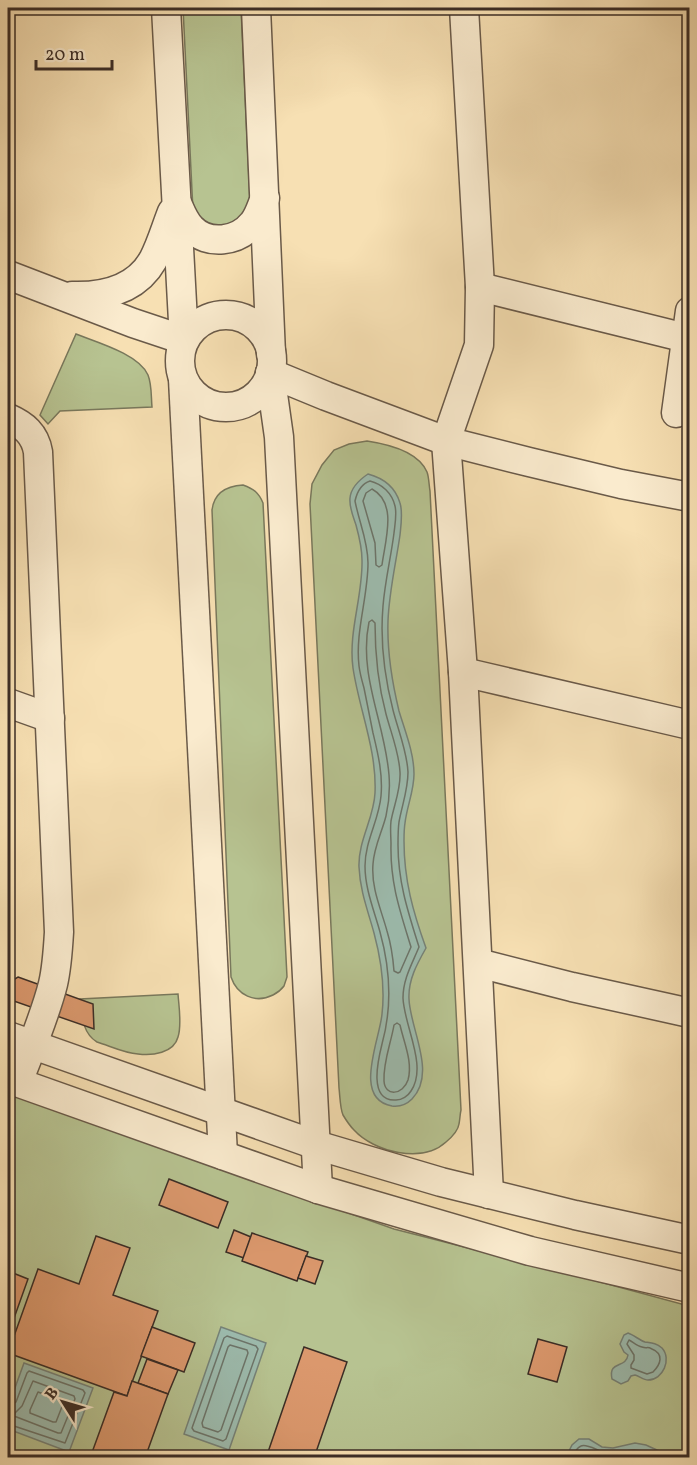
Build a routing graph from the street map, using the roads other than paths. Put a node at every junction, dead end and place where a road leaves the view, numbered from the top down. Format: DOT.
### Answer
graph roads {
  1 [pos="165,8"];
  2 [pos="255,8"];
  3 [pos="464,8"];
  4 [pos="265,198"];
  5 [pos="176,201"];
  6 [pos="8,275"];
  7 [pos="480,287"];
  8 [pos="60,296"];
  9 [pos="688,324"];
  10 [pos="184,340"];
  11 [pos="271,363"];
  12 [pos="183,379"];
  13 [pos="676,413"];
  14 [pos="8,418"];
  15 [pos="446,441"];
  16 [pos="690,497"];
  17 [pos="463,672"];
  18 [pos="8,703"];
  19 [pos="50,718"];
  20 [pos="690,725"];
  21 [pos="478,963"];
  22 [pos="690,1013"];
  23 [pos="20,1040"];
  24 [pos="13,1080"];
  25 [pos="221,1112"];
  26 [pos="316,1145"];
  27 [pos="223,1155"];
  28 [pos="318,1188"];
  29 [pos="489,1194"];
  30 [pos="690,1240"];
  31 [pos="690,1288"];
  1 -- 5 [label="street"];
  2 -- 4 [label="street"];
  3 -- 7 [label="street"];
  4 -- 5 [label="street"];
  4 -- 11 [label="street"];
  5 -- 8 [label="street"];
  5 -- 10 [label="street"];
  6 -- 8 [label="street"];
  7 -- 9 [label="street"];
  7 -- 15 [label="street"];
  8 -- 10 [label="street"];
  9 -- 13 [label="street"];
  10 -- 11 [label="street"];
  10 -- 12 [label="street"];
  11 -- 12 [label="street"];
  11 -- 15 [label="street"];
  11 -- 26 [label="street"];
  12 -- 25 [label="street"];
  14 -- 19 [label="street"];
  15 -- 16 [label="street"];
  15 -- 17 [label="street"];
  17 -- 20 [label="street"];
  17 -- 21 [label="street"];
  18 -- 19 [label="street"];
  19 -- 23 [label="street"];
  21 -- 22 [label="street"];
  21 -- 29 [label="street"];
  23 -- 24 [label="street"];
  23 -- 25 [label="street"];
  24 -- 27 [label="street"];
  25 -- 26 [label="street"];
  25 -- 27 [label="street"];
  26 -- 28 [label="street"];
  26 -- 29 [label="street"];
  27 -- 28 [label="street"];
  28 -- 31 [label="street"];
  29 -- 30 [label="street"];
}
